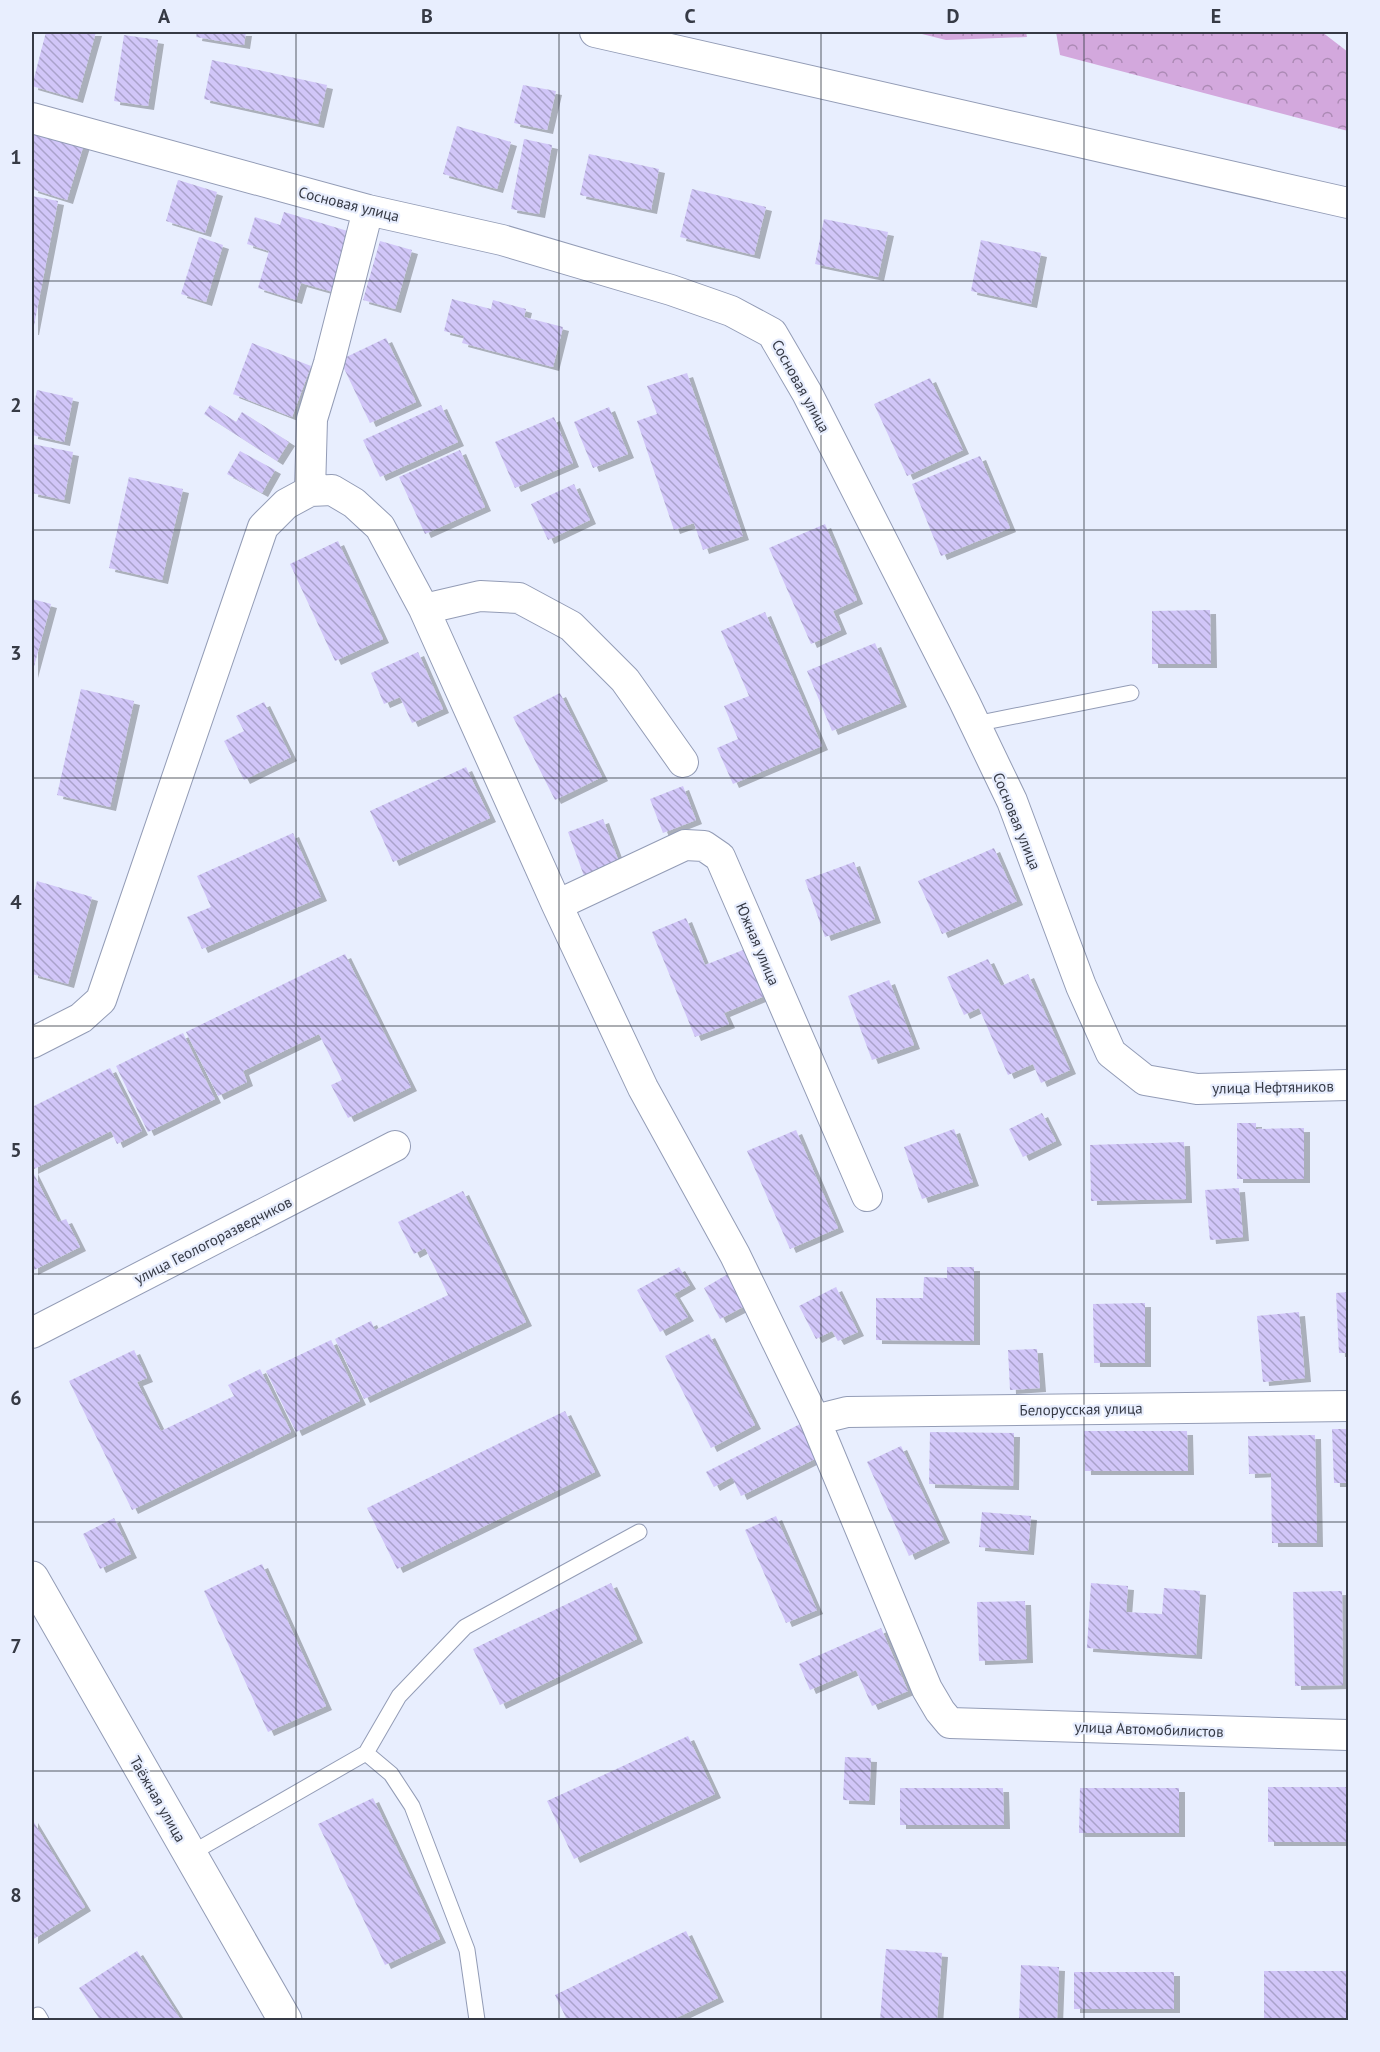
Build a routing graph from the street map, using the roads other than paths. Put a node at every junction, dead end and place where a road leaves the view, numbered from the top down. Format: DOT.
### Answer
graph roads {
  1 [pos="595,32"];
  2 [pos="32,118"];
  3 [pos="1348,203"];
  4 [pos="368,210"];
  5 [pos="310,491"];
  6 [pos="424,609"];
  7 [pos="1131,693"];
  8 [pos="975,724"];
  9 [pos="683,762"];
  10 [pos="557,905"];
  11 [pos="32,1043"];
  12 [pos="1348,1085"];
  13 [pos="1197,1089"];
  14 [pos="395,1146"];
  15 [pos="867,1196"];
  16 [pos="32,1333"];
  17 [pos="1348,1406"];
  18 [pos="816,1420"];
  19 [pos="639,1532"];
  20 [pos="32,1578"];
  21 [pos="1348,1735"];
  22 [pos="366,1754"];
  23 [pos="190,1854"];
  24 [pos="285,2020"];
  25 [pos="477,2020"];
  1 -- 3 [label="street"];
  2 -- 4 [label="street, Сосновая улица"];
  4 -- 5 [label="street"];
  4 -- 8 [label="street, Сосновая улица"];
  5 -- 6 [label="street"];
  5 -- 11 [label="street"];
  6 -- 9 [label="street"];
  6 -- 10 [label="street"];
  7 -- 8 [label="lane"];
  8 -- 13 [label="street, Сосновая улица"];
  10 -- 15 [label="street, Южная улица"];
  10 -- 18 [label="street"];
  12 -- 13 [label="street, улица Нефтяников"];
  14 -- 16 [label="street, улица Геологоразведчиков"];
  17 -- 18 [label="street, Белорусская улица"];
  18 -- 21 [label="street, улица Автомобилистов"];
  19 -- 22 [label="lane"];
  20 -- 23 [label="main road, Таёжная улица"];
  22 -- 23 [label="lane"];
  22 -- 25 [label="lane"];
  23 -- 24 [label="main road, Таёжная улица"];
}
